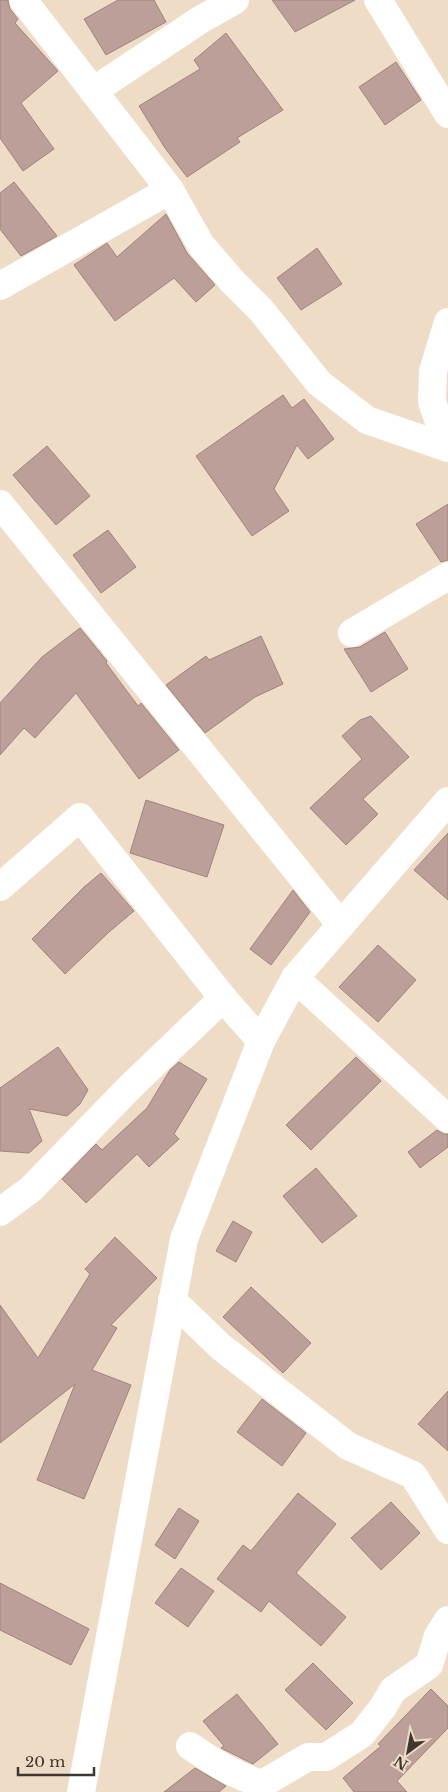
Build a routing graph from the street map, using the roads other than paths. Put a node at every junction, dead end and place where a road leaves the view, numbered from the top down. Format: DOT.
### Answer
graph roads {
  1 [pos="23,0"];
  2 [pos="235,0"];
  3 [pos="378,0"];
  4 [pos="93,91"];
  5 [pos="448,114"];
  6 [pos="170,190"];
  7 [pos="0,286"];
  8 [pos="448,322"];
  9 [pos="448,447"];
  10 [pos="0,504"];
  11 [pos="448,576"];
  12 [pos="352,633"];
  13 [pos="448,801"];
  14 [pos="0,887"];
  15 [pos="341,925"];
  16 [pos="295,978"];
  17 [pos="223,998"];
  18 [pos="261,1041"];
  19 [pos="448,1119"];
  20 [pos="4,1200"];
  21 [pos="172,1300"];
  22 [pos="448,1530"];
  23 [pos="448,1620"];
  24 [pos="190,1746"];
  25 [pos="81,1792"];
  1 -- 4 [label="street"];
  2 -- 4 [label="street"];
  3 -- 5 [label="street"];
  4 -- 6 [label="street"];
  6 -- 7 [label="street"];
  6 -- 9 [label="street"];
  8 -- 9 [label="street"];
  10 -- 15 [label="street"];
  11 -- 12 [label="street"];
  13 -- 15 [label="street"];
  14 -- 17 [label="street"];
  15 -- 16 [label="street"];
  16 -- 18 [label="street"];
  16 -- 19 [label="street"];
  17 -- 18 [label="street"];
  17 -- 20 [label="street"];
  18 -- 21 [label="street"];
  21 -- 22 [label="street"];
  21 -- 25 [label="street"];
  23 -- 24 [label="street"];
}
